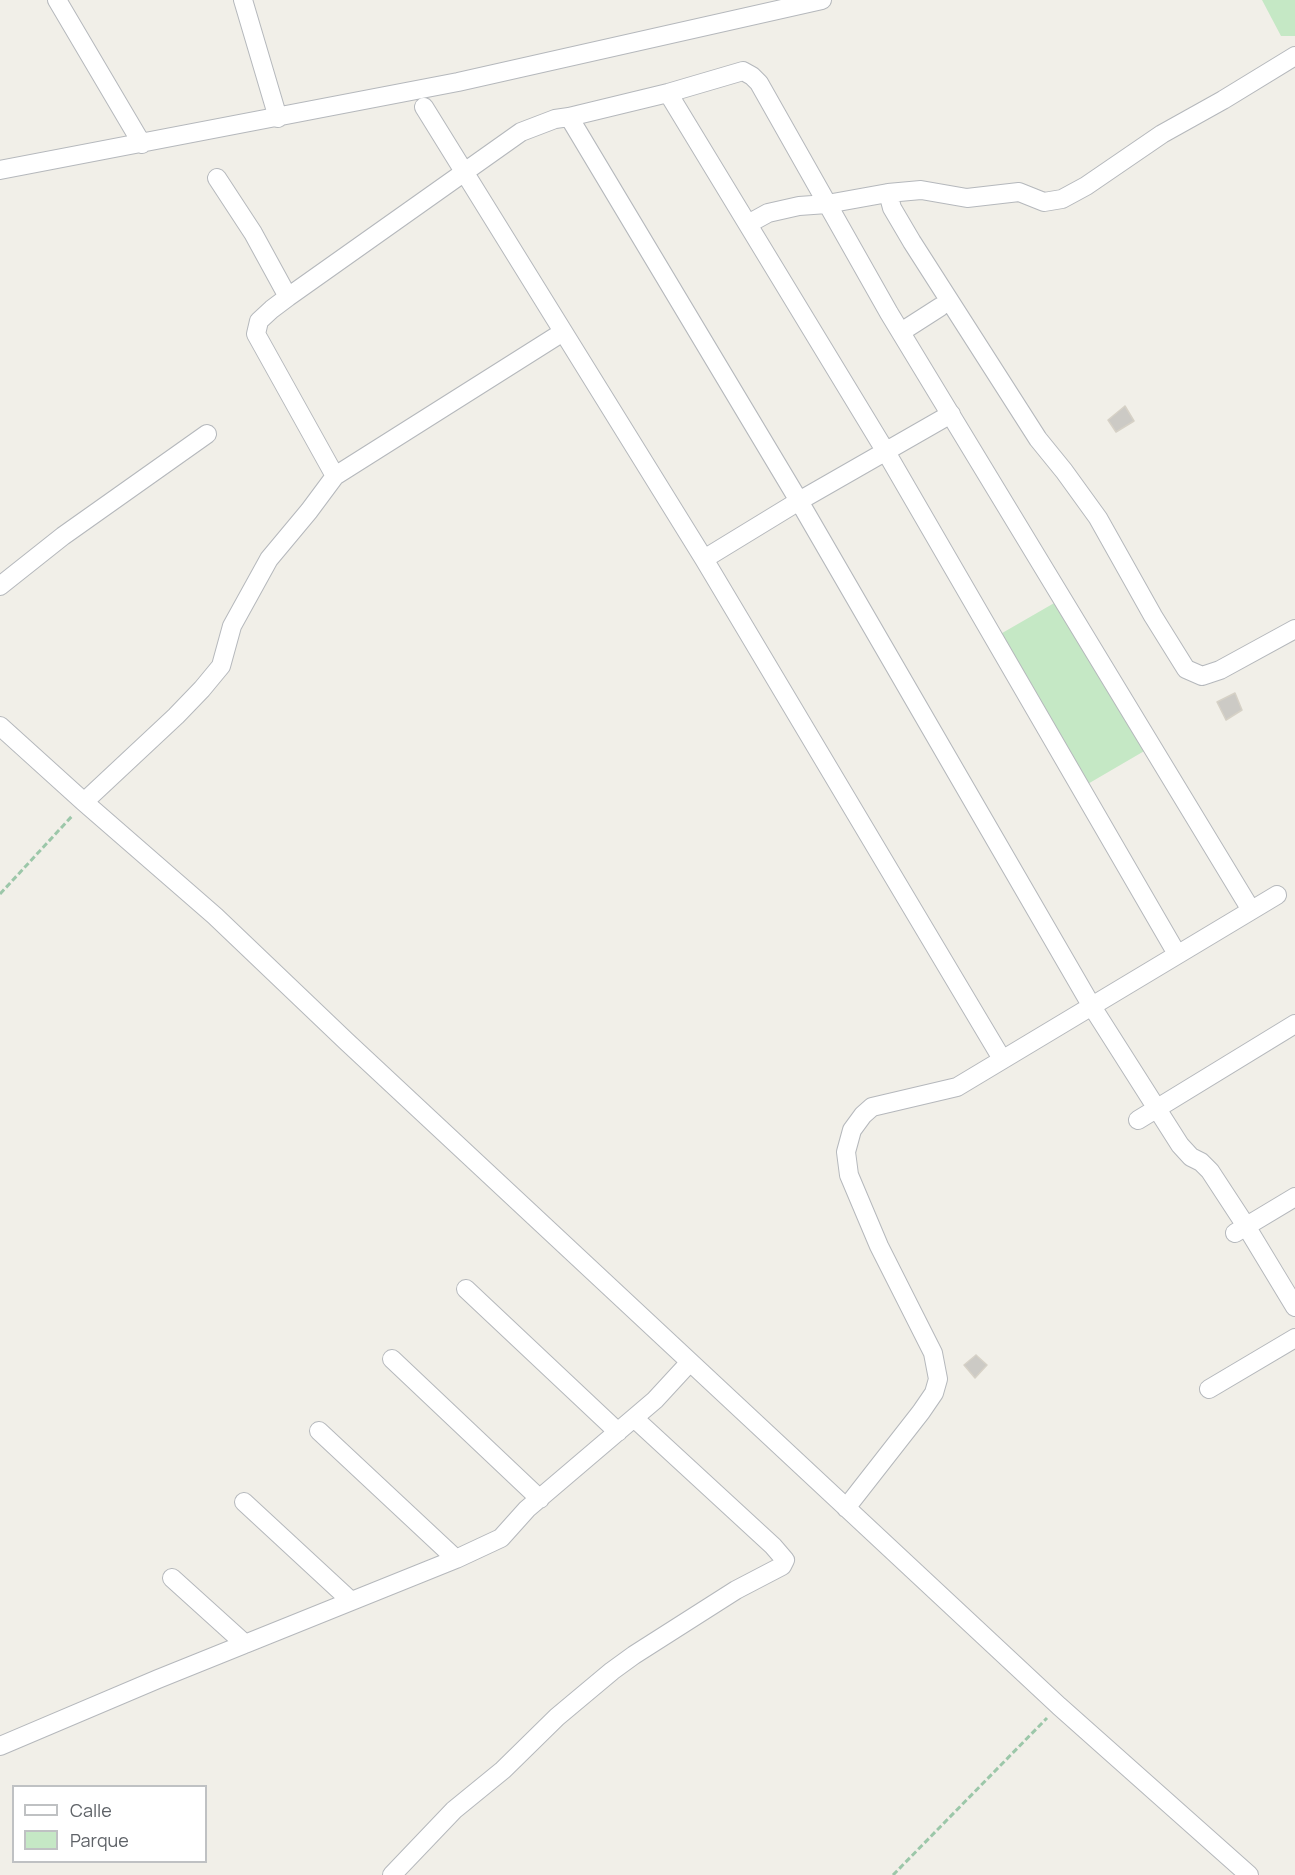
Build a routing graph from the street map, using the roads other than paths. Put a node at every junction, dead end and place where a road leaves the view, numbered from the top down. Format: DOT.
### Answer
graph roads {
  1 [pos="57,0"];
  2 [pos="243,0"];
  3 [pos="822,0"];
  4 [pos="1295,56"];
  5 [pos="668,93"];
  6 [pos="424,107"];
  7 [pos="569,117"];
  8 [pos="278,118"];
  9 [pos="142,144"];
  10 [pos="0,170"];
  11 [pos="464,172"];
  12 [pos="217,178"];
  13 [pos="888,193"];
  14 [pos="827,204"];
  15 [pos="748,224"];
  16 [pos="288,297"];
  17 [pos="940,307"];
  18 [pos="563,332"];
  19 [pos="900,332"];
  20 [pos="951,414"];
  21 [pos="207,434"];
  22 [pos="886,452"];
  23 [pos="335,476"];
  24 [pos="799,501"];
  25 [pos="704,559"];
  26 [pos="0,585"];
  27 [pos="1295,629"];
  28 [pos="0,726"];
  29 [pos="84,802"];
  30 [pos="1277,895"];
  31 [pos="1251,910"];
  32 [pos="1177,954"];
  33 [pos="1091,1005"];
  34 [pos="1295,1024"];
  35 [pos="1002,1059"];
  36 [pos="1157,1108"];
  37 [pos="1138,1120"];
  38 [pos="1295,1197"];
  39 [pos="1241,1230"];
  40 [pos="466,1289"];
  41 [pos="1295,1307"];
  42 [pos="1295,1338"];
  43 [pos="392,1359"];
  44 [pos="690,1362"];
  45 [pos="1209,1389"];
  46 [pos="634,1418"];
  47 [pos="319,1431"];
  48 [pos="618,1432"];
  49 [pos="540,1498"];
  50 [pos="244,1502"];
  51 [pos="846,1508"];
  52 [pos="456,1559"];
  53 [pos="172,1578"];
  54 [pos="351,1601"];
  55 [pos="245,1644"];
  56 [pos="0,1746"];
  57 [pos="392,1875"];
  58 [pos="1249,1875"];
  1 -- 9 [label="street"];
  2 -- 8 [label="street"];
  3 -- 8 [label="street"];
  4 -- 13 [label="street"];
  5 -- 7 [label="street"];
  5 -- 14 [label="street"];
  5 -- 15 [label="street"];
  6 -- 11 [label="street"];
  7 -- 11 [label="street"];
  7 -- 24 [label="street"];
  8 -- 9 [label="street"];
  9 -- 10 [label="street"];
  11 -- 16 [label="street"];
  11 -- 18 [label="street"];
  12 -- 16 [label="street"];
  13 -- 14 [label="street"];
  13 -- 27 [label="street"];
  14 -- 15 [label="street"];
  14 -- 19 [label="street"];
  15 -- 22 [label="street"];
  16 -- 23 [label="street"];
  17 -- 19 [label="street"];
  18 -- 23 [label="street"];
  18 -- 25 [label="street"];
  19 -- 20 [label="street"];
  20 -- 22 [label="street"];
  20 -- 31 [label="street"];
  21 -- 26 [label="street"];
  22 -- 24 [label="street"];
  22 -- 32 [label="street"];
  23 -- 29 [label="street"];
  24 -- 25 [label="street"];
  24 -- 33 [label="street"];
  25 -- 35 [label="street"];
  28 -- 29 [label="street"];
  29 -- 44 [label="street"];
  30 -- 31 [label="street"];
  31 -- 32 [label="street"];
  32 -- 33 [label="street"];
  33 -- 35 [label="street"];
  33 -- 36 [label="street"];
  34 -- 36 [label="street"];
  35 -- 51 [label="street"];
  36 -- 37 [label="street"];
  36 -- 39 [label="street"];
  38 -- 39 [label="street"];
  39 -- 41 [label="street"];
  40 -- 48 [label="street"];
  42 -- 45 [label="street"];
  43 -- 49 [label="street"];
  44 -- 46 [label="street"];
  44 -- 51 [label="street"];
  46 -- 48 [label="street"];
  46 -- 57 [label="street"];
  47 -- 52 [label="street"];
  48 -- 49 [label="street"];
  49 -- 52 [label="street"];
  50 -- 54 [label="street"];
  51 -- 58 [label="street"];
  52 -- 54 [label="street"];
  53 -- 55 [label="street"];
  54 -- 55 [label="street"];
  55 -- 56 [label="street"];
}
